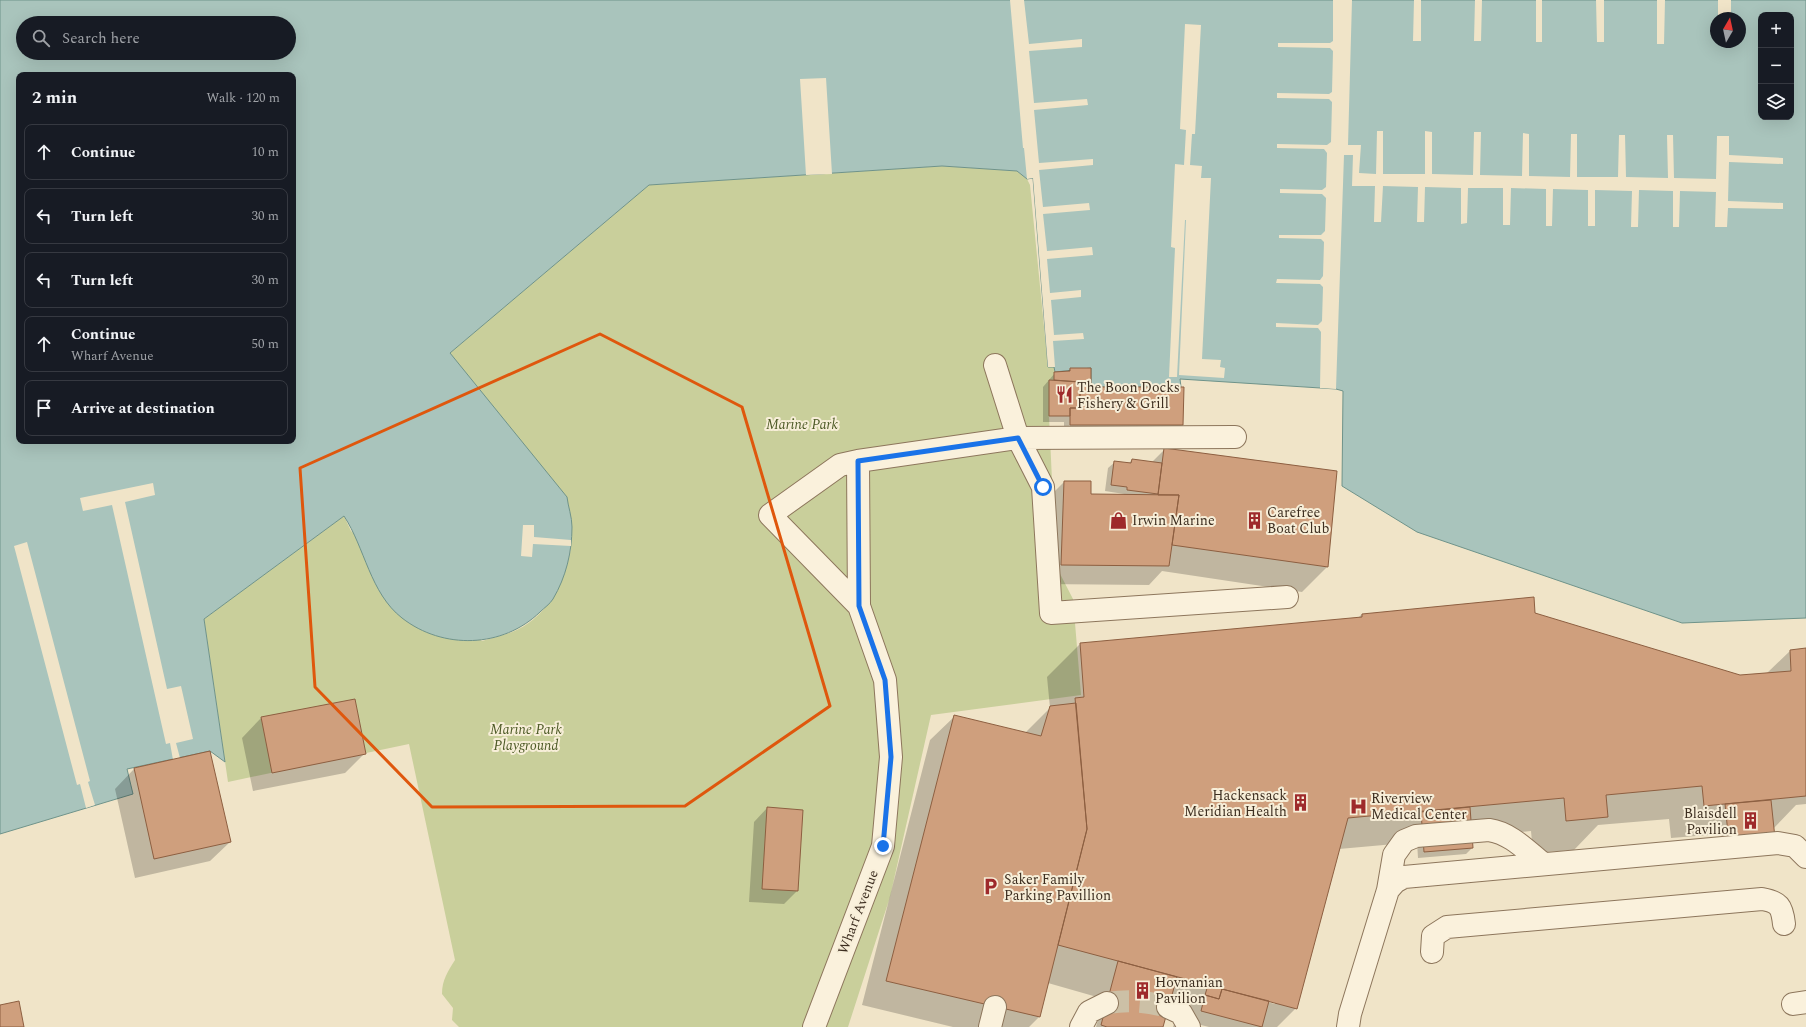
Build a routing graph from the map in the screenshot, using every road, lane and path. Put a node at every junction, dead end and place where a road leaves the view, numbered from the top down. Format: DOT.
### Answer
graph roads {
  1 [pos="995,364"];
  2 [pos="1235,437"];
  3 [pos="1018,438"];
  4 [pos="858,461"];
  5 [pos="1287,597"];
  6 [pos="859,606"];
  7 [pos="1806,857"];
  8 [pos="1542,863"];
  9 [pos="1388,890"];
  10 [pos="1784,924"];
  11 [pos="1432,952"];
  12 [pos="1107,1003"];
  13 [pos="1168,1007"];
  14 [pos="814,1027"];
  15 [pos="1081,1027"];
  16 [pos="1189,1027"];
  17 [pos="1348,1027"];
  1 -- 3 [label="street"];
  2 -- 3 [label="street"];
  3 -- 4 [label="street"];
  3 -- 5 [label="street"];
  4 -- 6 [label="street"];
  4 -- 6 [label="street"];
  6 -- 14 [label="street, Wharf Avenue"];
  7 -- 8 [label="street"];
  8 -- 9 [label="street"];
  8 -- 9 [label="street"];
  9 -- 17 [label="street"];
  10 -- 11 [label="street"];
  12 -- 15 [label="street"];
  13 -- 16 [label="street"];
}
